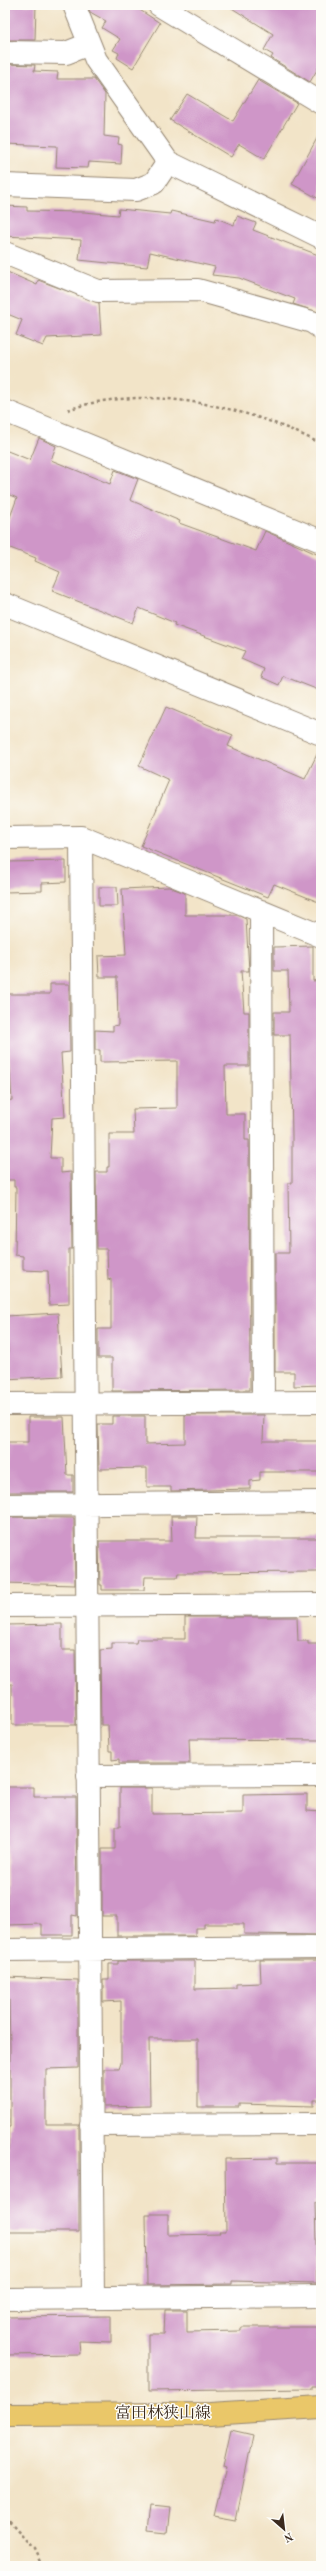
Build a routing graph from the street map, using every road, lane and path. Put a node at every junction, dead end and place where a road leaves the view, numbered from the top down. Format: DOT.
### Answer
graph roads {
  1 [pos="74,5"];
  2 [pos="159,5"];
  3 [pos="89,44"];
  4 [pos="5,52"];
  5 [pos="321,103"];
  6 [pos="168,162"];
  7 [pos="5,185"];
  8 [pos="321,237"];
  9 [pos="5,253"];
  10 [pos="321,328"];
  11 [pos="5,411"];
  12 [pos="34,423"];
  13 [pos="321,444"];
  14 [pos="321,541"];
  15 [pos="5,604"];
  16 [pos="321,734"];
  17 [pos="81,837"];
  18 [pos="5,838"];
  19 [pos="261,911"];
  20 [pos="321,936"];
  21 [pos="263,1402"];
  22 [pos="321,1402"];
  23 [pos="5,1404"];
  24 [pos="86,1404"];
  25 [pos="321,1502"];
  26 [pos="5,1504"];
  27 [pos="86,1504"];
  28 [pos="321,1604"];
  29 [pos="5,1606"];
  30 [pos="87,1606"];
  31 [pos="321,1775"];
  32 [pos="88,1776"];
  33 [pos="321,1947"];
  34 [pos="90,1949"];
  35 [pos="5,1950"];
  36 [pos="321,2124"];
  37 [pos="92,2125"];
  38 [pos="321,2296"];
  39 [pos="93,2298"];
  40 [pos="5,2299"];
  41 [pos="321,2407"];
  42 [pos="5,2415"];
  43 [pos="5,2517"];
  44 [pos="42,2566"];
  1 -- 3 [label="street"];
  2 -- 5 [label="street"];
  3 -- 4 [label="street"];
  3 -- 6 [label="street"];
  6 -- 7 [label="street"];
  6 -- 8 [label="street"];
  9 -- 10 [label="street"];
  11 -- 12 [label="street"];
  12 -- 13 [label="path"];
  12 -- 14 [label="street"];
  15 -- 16 [label="street"];
  17 -- 18 [label="street"];
  17 -- 19 [label="street"];
  17 -- 24 [label="street"];
  19 -- 20 [label="street"];
  19 -- 21 [label="street"];
  21 -- 22 [label="street"];
  21 -- 24 [label="street"];
  23 -- 24 [label="street"];
  24 -- 27 [label="street"];
  25 -- 27 [label="street"];
  26 -- 27 [label="street"];
  27 -- 30 [label="street"];
  28 -- 30 [label="street"];
  29 -- 30 [label="street"];
  30 -- 32 [label="street"];
  31 -- 32 [label="street"];
  32 -- 34 [label="street"];
  33 -- 34 [label="street"];
  34 -- 35 [label="street"];
  34 -- 37 [label="street"];
  36 -- 37 [label="street"];
  37 -- 39 [label="street"];
  38 -- 39 [label="street"];
  39 -- 40 [label="street"];
  41 -- 42 [label="main road, 富田林狭山線"];
  43 -- 44 [label="path"];
}
